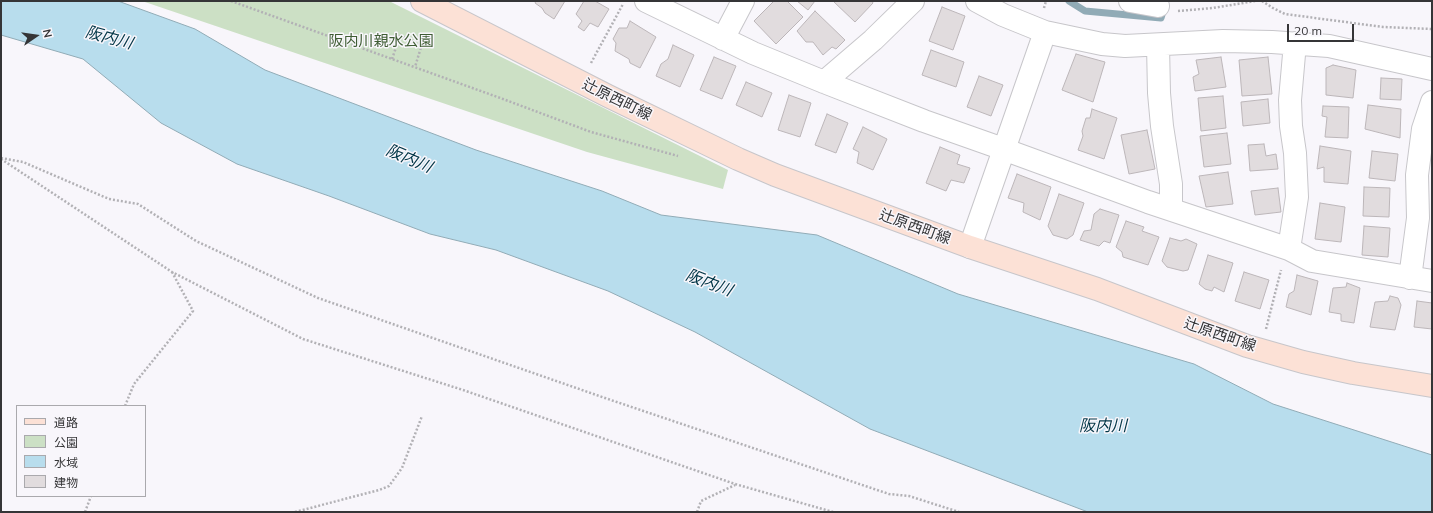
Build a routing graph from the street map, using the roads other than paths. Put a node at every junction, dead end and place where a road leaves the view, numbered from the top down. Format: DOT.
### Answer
graph roads {
  1 [pos="422,1"];
  2 [pos="646,1"];
  3 [pos="743,1"];
  4 [pos="913,1"];
  5 [pos="977,1"];
  6 [pos="1130,1"];
  7 [pos="1165,9"];
  8 [pos="1045,32"];
  9 [pos="723,39"];
  10 [pos="1295,43"];
  11 [pos="1158,45"];
  12 [pos="1432,69"];
  13 [pos="824,82"];
  14 [pos="1432,102"];
  15 [pos="1004,149"];
  16 [pos="1171,209"];
  17 [pos="970,247"];
  18 [pos="1289,249"];
  19 [pos="1410,278"];
  20 [pos="1432,281"];
  21 [pos="1432,386"];
  1 -- 17 [label="main road, 辻原西町線"];
  2 -- 9 [label="street"];
  3 -- 9 [label="street"];
  4 -- 13 [label="street"];
  5 -- 8 [label="street"];
  6 -- 7 [label="street"];
  8 -- 11 [label="street"];
  8 -- 15 [label="street"];
  9 -- 13 [label="street"];
  10 -- 11 [label="street"];
  10 -- 12 [label="street"];
  10 -- 18 [label="street"];
  11 -- 16 [label="street"];
  13 -- 15 [label="street"];
  14 -- 19 [label="street"];
  15 -- 16 [label="street"];
  15 -- 17 [label="street"];
  16 -- 18 [label="street"];
  17 -- 21 [label="main road, 辻原西町線"];
  18 -- 19 [label="street"];
  19 -- 20 [label="street"];
}
